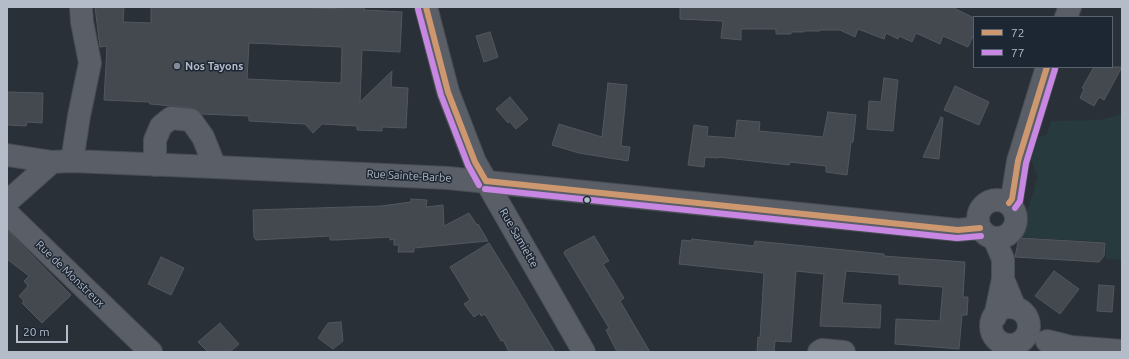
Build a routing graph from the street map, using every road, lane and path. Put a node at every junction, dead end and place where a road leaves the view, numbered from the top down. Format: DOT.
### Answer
graph roads {
  1 [pos="81,7"];
  2 [pos="426,7"];
  3 [pos="1047,68"];
  4 [pos="7,155"];
  5 [pos="62,162"];
  6 [pos="155,165"];
  7 [pos="215,167"];
  8 [pos="486,181"];
  9 [pos="7,202"];
  10 [pos="1009,203"];
  11 [pos="7,213"];
  12 [pos="987,233"];
  13 [pos="1003,279"];
  14 [pos="1021,313"];
  15 [pos="999,340"];
  16 [pos="1047,341"];
  17 [pos="1120,351"];
  18 [pos="150,352"];
  19 [pos="584,352"];
  20 [pos="819,352"];
  21 [pos="844,352"];
  1 -- 5 [label="street"];
  2 -- 8 [label="street, Rue Samiette"];
  3 -- 10 [label="street"];
  4 -- 5 [label="street, Rue Sainte-Barbe"];
  5 -- 6 [label="street, Rue Sainte-Barbe"];
  5 -- 9 [label="street"];
  6 -- 7 [label="street, Rue Sainte-Barbe"];
  6 -- 7 [label="street"];
  7 -- 8 [label="street, Rue Sainte-Barbe"];
  8 -- 12 [label="street, Rue Sainte-Barbe"];
  8 -- 19 [label="street, Rue Samiette"];
  10 -- 12 [label="street"];
  10 -- 12 [label="street"];
  11 -- 18 [label="street, Rue de Monstreux"];
  12 -- 13 [label="street"];
  13 -- 14 [label="street"];
  13 -- 15 [label="street"];
  14 -- 15 [label="street"];
  14 -- 15 [label="street"];
  14 -- 16 [label="street"];
  15 -- 16 [label="street"];
  16 -- 17 [label="street"];
  20 -- 21 [label="street"];
}
